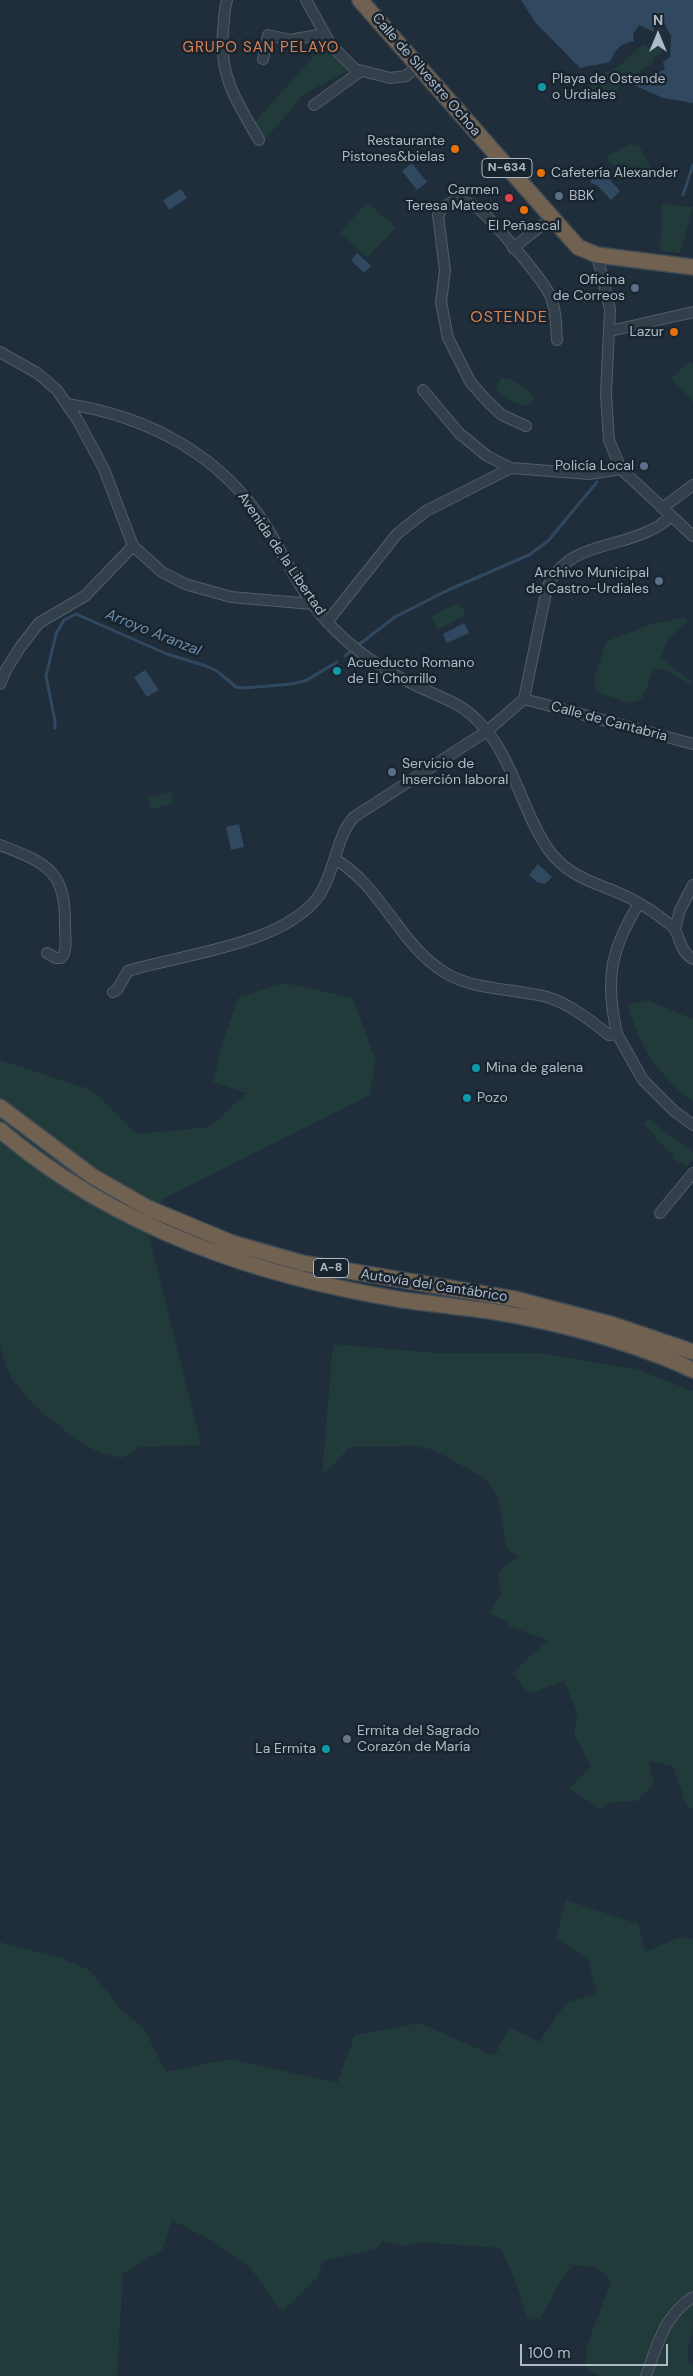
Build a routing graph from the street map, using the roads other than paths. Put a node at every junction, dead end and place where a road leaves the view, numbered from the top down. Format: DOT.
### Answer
graph roads {
  1 [pos="227,0"];
  2 [pos="306,0"];
  3 [pos="360,0"];
  4 [pos="323,34"];
  5 [pos="263,58"];
  6 [pos="418,66"];
  7 [pos="364,72"];
  8 [pos="314,105"];
  9 [pos="259,140"];
  10 [pos="551,218"];
  11 [pos="513,248"];
  12 [pos="597,255"];
  13 [pos="693,267"];
  14 [pos="693,312"];
  15 [pos="610,331"];
  16 [pos="557,340"];
  17 [pos="0,352"];
  18 [pos="423,390"];
  19 [pos="67,404"];
  20 [pos="526,426"];
  21 [pos="511,468"];
  22 [pos="621,469"];
  23 [pos="693,485"];
  24 [pos="662,508"];
  25 [pos="671,516"];
  26 [pos="693,536"];
  27 [pos="133,546"];
  28 [pos="312,604"];
  29 [pos="328,622"];
  30 [pos="0,684"];
  31 [pos="524,699"];
  32 [pos="488,731"];
  33 [pos="693,744"];
  34 [pos="0,845"];
  35 [pos="336,860"];
  36 [pos="693,885"];
  37 [pos="638,904"];
  38 [pos="675,929"];
  39 [pos="47,953"];
  40 [pos="693,959"];
  41 [pos="113,992"];
  42 [pos="617,1034"];
  43 [pos="0,1107"];
  44 [pos="693,1125"];
  45 [pos="0,1130"];
  46 [pos="693,1173"];
  47 [pos="660,1213"];
  48 [pos="693,1352"];
  49 [pos="693,1370"];
  50 [pos="693,2297"];
  51 [pos="646,2376"];
  1 -- 9 [label="street"];
  2 -- 4 [label="street"];
  3 -- 6 [label="highway, Calle de Silvestre Ochoa / N-634"];
  4 -- 5 [label="street"];
  4 -- 7 [label="street"];
  6 -- 7 [label="street"];
  6 -- 10 [label="highway, Calle de Silvestre Ochoa / N-634"];
  7 -- 8 [label="street"];
  10 -- 11 [label="street"];
  10 -- 12 [label="highway, Calle de Silvestre Ochoa / N-634"];
  11 -- 16 [label="street"];
  11 -- 20 [label="street"];
  12 -- 13 [label="highway, Calle de Silvestre Ochoa / N-634"];
  12 -- 15 [label="street"];
  14 -- 15 [label="street"];
  15 -- 22 [label="street"];
  17 -- 19 [label="street"];
  18 -- 21 [label="street"];
  19 -- 27 [label="street"];
  19 -- 28 [label="street, Avenida de la Libertad"];
  21 -- 22 [label="street"];
  21 -- 29 [label="street"];
  22 -- 24 [label="street"];
  23 -- 24 [label="street"];
  24 -- 25 [label="street"];
  25 -- 26 [label="street"];
  25 -- 31 [label="street"];
  27 -- 28 [label="street"];
  27 -- 30 [label="street"];
  28 -- 29 [label="street, Avenida de la Libertad"];
  29 -- 32 [label="street, Avenida de la Libertad"];
  31 -- 32 [label="street"];
  31 -- 33 [label="street, Calle de Cantabria"];
  32 -- 35 [label="street"];
  32 -- 37 [label="street"];
  34 -- 39 [label="street"];
  35 -- 41 [label="street"];
  35 -- 42 [label="street"];
  36 -- 38 [label="street"];
  37 -- 38 [label="street"];
  37 -- 42 [label="street"];
  38 -- 40 [label="street"];
  42 -- 44 [label="street"];
  43 -- 48 [label="highway, Autovía del Cantábrico / A-8"];
  45 -- 49 [label="highway, Autovía del Cantábrico / A-8"];
  46 -- 47 [label="street"];
  50 -- 51 [label="street"];
}
